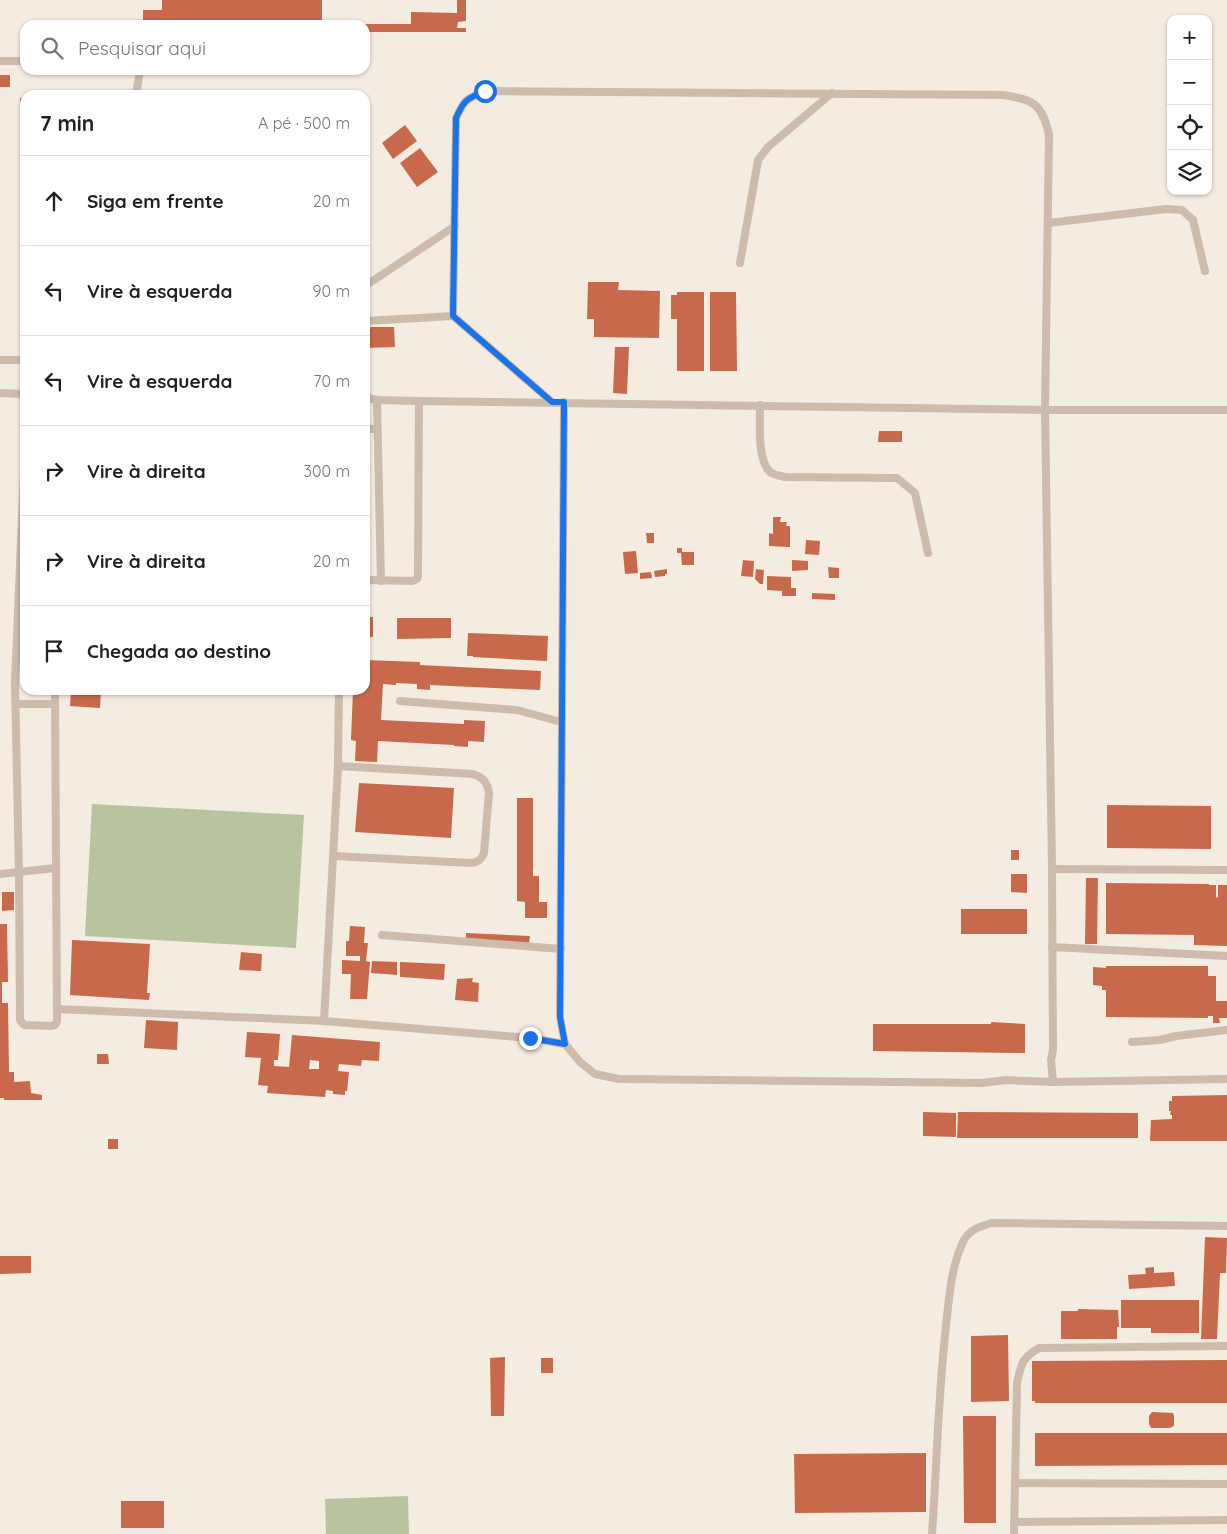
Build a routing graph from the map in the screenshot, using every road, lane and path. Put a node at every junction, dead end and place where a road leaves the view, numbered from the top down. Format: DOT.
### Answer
graph roads {
  1 [pos="0,61"];
  2 [pos="20,61"];
  3 [pos="139,75"];
  4 [pos="137,90"];
  5 [pos="832,93"];
  6 [pos="1048,223"];
  7 [pos="455,226"];
  8 [pos="740,263"];
  9 [pos="1205,270"];
  10 [pos="370,283"];
  11 [pos="453,316"];
  12 [pos="370,321"];
  13 [pos="0,360"];
  14 [pos="20,360"];
  15 [pos="0,393"];
  16 [pos="20,393"];
  17 [pos="370,398"];
  18 [pos="377,400"];
  19 [pos="419,401"];
  20 [pos="552,402"];
  21 [pos="564,402"];
  22 [pos="760,405"];
  23 [pos="1045,410"];
  24 [pos="1227,410"];
  25 [pos="370,429"];
  26 [pos="377,429"];
  27 [pos="928,553"];
  28 [pos="370,580"];
  29 [pos="381,581"];
  30 [pos="20,612"];
  31 [pos="55,695"];
  32 [pos="339,695"];
  33 [pos="400,701"];
  34 [pos="16,704"];
  35 [pos="55,704"];
  36 [pos="562,722"];
  37 [pos="338,766"];
  38 [pos="334,856"];
  39 [pos="56,868"];
  40 [pos="1052,870"];
  41 [pos="1227,870"];
  42 [pos="19,872"];
  43 [pos="0,874"];
  44 [pos="382,936"];
  45 [pos="1052,946"];
  46 [pos="561,949"];
  47 [pos="1227,956"];
  48 [pos="57,1009"];
  49 [pos="324,1021"];
  50 [pos="1227,1030"];
  51 [pos="1132,1042"];
  52 [pos="565,1044"];
  53 [pos="1227,1079"];
  54 [pos="1053,1082"];
  55 [pos="1227,1226"];
  56 [pos="1227,1346"];
  57 [pos="1015,1483"];
  58 [pos="1227,1484"];
  59 [pos="1227,1520"];
  60 [pos="1014,1522"];
  61 [pos="932,1534"];
  62 [pos="1014,1534"];
  1 -- 2 [label="lane"];
  3 -- 4 [label="lane"];
  5 -- 6 [label="lane"];
  5 -- 7 [label="lane"];
  5 -- 8 [label="lane"];
  6 -- 9 [label="lane"];
  6 -- 23 [label="lane"];
  7 -- 10 [label="lane"];
  7 -- 11 [label="lane"];
  11 -- 12 [label="lane"];
  11 -- 20 [label="lane"];
  13 -- 14 [label="lane"];
  15 -- 16 [label="lane"];
  17 -- 18 [label="lane"];
  18 -- 19 [label="lane"];
  18 -- 26 [label="lane"];
  19 -- 20 [label="lane"];
  19 -- 29 [label="lane"];
  20 -- 21 [label="lane"];
  21 -- 22 [label="lane"];
  21 -- 36 [label="lane"];
  22 -- 23 [label="lane"];
  22 -- 27 [label="lane"];
  23 -- 24 [label="lane"];
  23 -- 40 [label="lane"];
  25 -- 26 [label="lane"];
  26 -- 29 [label="lane"];
  28 -- 29 [label="lane"];
  30 -- 34 [label="lane"];
  31 -- 35 [label="lane"];
  32 -- 37 [label="lane"];
  33 -- 36 [label="lane"];
  34 -- 35 [label="lane"];
  34 -- 42 [label="lane"];
  35 -- 39 [label="lane"];
  36 -- 46 [label="lane"];
  37 -- 38 [label="lane"];
  37 -- 38 [label="lane"];
  38 -- 49 [label="lane"];
  39 -- 42 [label="lane"];
  39 -- 48 [label="lane"];
  40 -- 41 [label="lane"];
  40 -- 45 [label="lane"];
  42 -- 43 [label="lane"];
  42 -- 48 [label="lane"];
  44 -- 46 [label="lane"];
  45 -- 47 [label="lane"];
  45 -- 54 [label="lane"];
  46 -- 52 [label="lane"];
  48 -- 49 [label="lane"];
  49 -- 52 [label="lane"];
  50 -- 51 [label="lane"];
  52 -- 54 [label="lane"];
  53 -- 54 [label="lane"];
  55 -- 61 [label="lane"];
  56 -- 57 [label="lane"];
  57 -- 58 [label="lane"];
  57 -- 60 [label="lane"];
  59 -- 60 [label="lane"];
  60 -- 62 [label="lane"];
}
